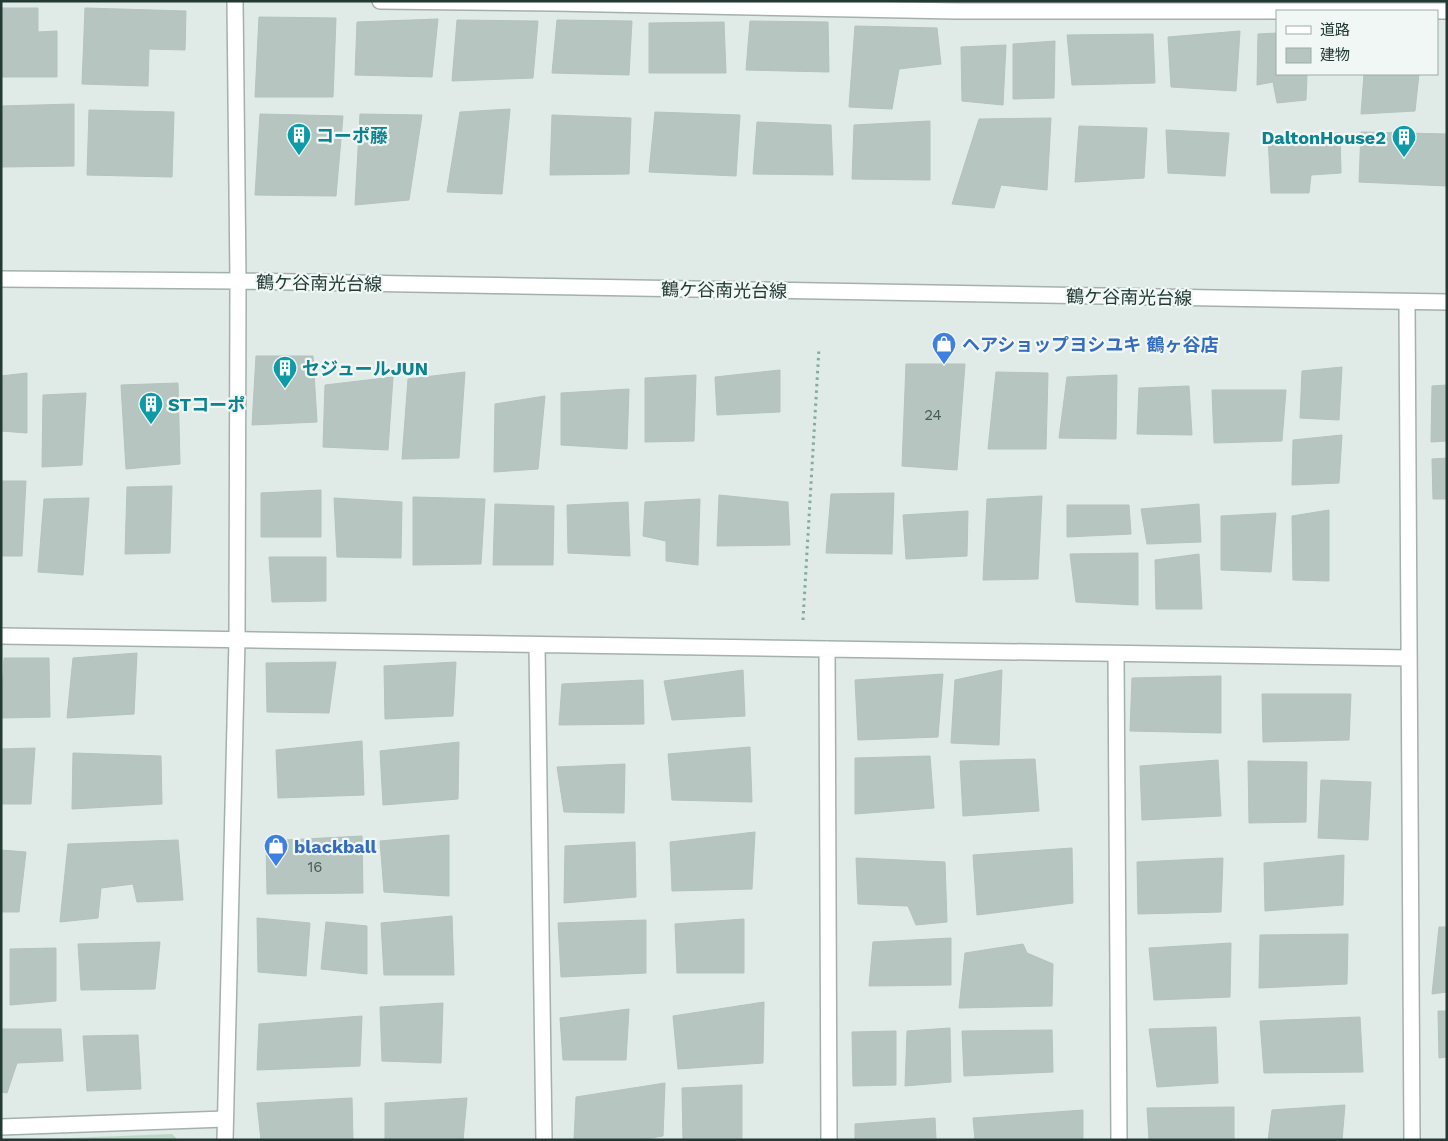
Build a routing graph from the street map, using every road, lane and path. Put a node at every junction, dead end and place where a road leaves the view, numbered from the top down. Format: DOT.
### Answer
graph roads {
  1 [pos="235,1"];
  2 [pos="380,1"];
  3 [pos="554,2"];
  4 [pos="1276,11"];
  5 [pos="1,279"];
  6 [pos="238,281"];
  7 [pos="1407,302"];
  8 [pos="1447,302"];
  9 [pos="819,348"];
  10 [pos="1,636"];
  11 [pos="237,640"];
  12 [pos="537,645"];
  13 [pos="802,649"];
  14 [pos="827,649"];
  15 [pos="1116,654"];
  16 [pos="1409,658"];
  17 [pos="224,1119"];
  18 [pos="1,1127"];
  19 [pos="225,1140"];
  20 [pos="544,1140"];
  21 [pos="829,1140"];
  22 [pos="1119,1140"];
  23 [pos="1412,1140"];
  1 -- 6 [label="street"];
  2 -- 3 [label="street"];
  3 -- 4 [label="street"];
  5 -- 6 [label="street, 鶴ケ谷南光台線"];
  6 -- 7 [label="street, 鶴ケ谷南光台線"];
  6 -- 11 [label="street"];
  7 -- 8 [label="street, 鶴ケ谷南光台線"];
  7 -- 16 [label="street"];
  9 -- 13 [label="path"];
  10 -- 11 [label="street"];
  11 -- 12 [label="street"];
  11 -- 17 [label="street"];
  12 -- 13 [label="street"];
  12 -- 20 [label="street"];
  13 -- 14 [label="street"];
  14 -- 15 [label="street"];
  14 -- 21 [label="street"];
  15 -- 16 [label="street"];
  15 -- 22 [label="street"];
  16 -- 23 [label="street"];
  17 -- 18 [label="street"];
  17 -- 19 [label="street"];
}
